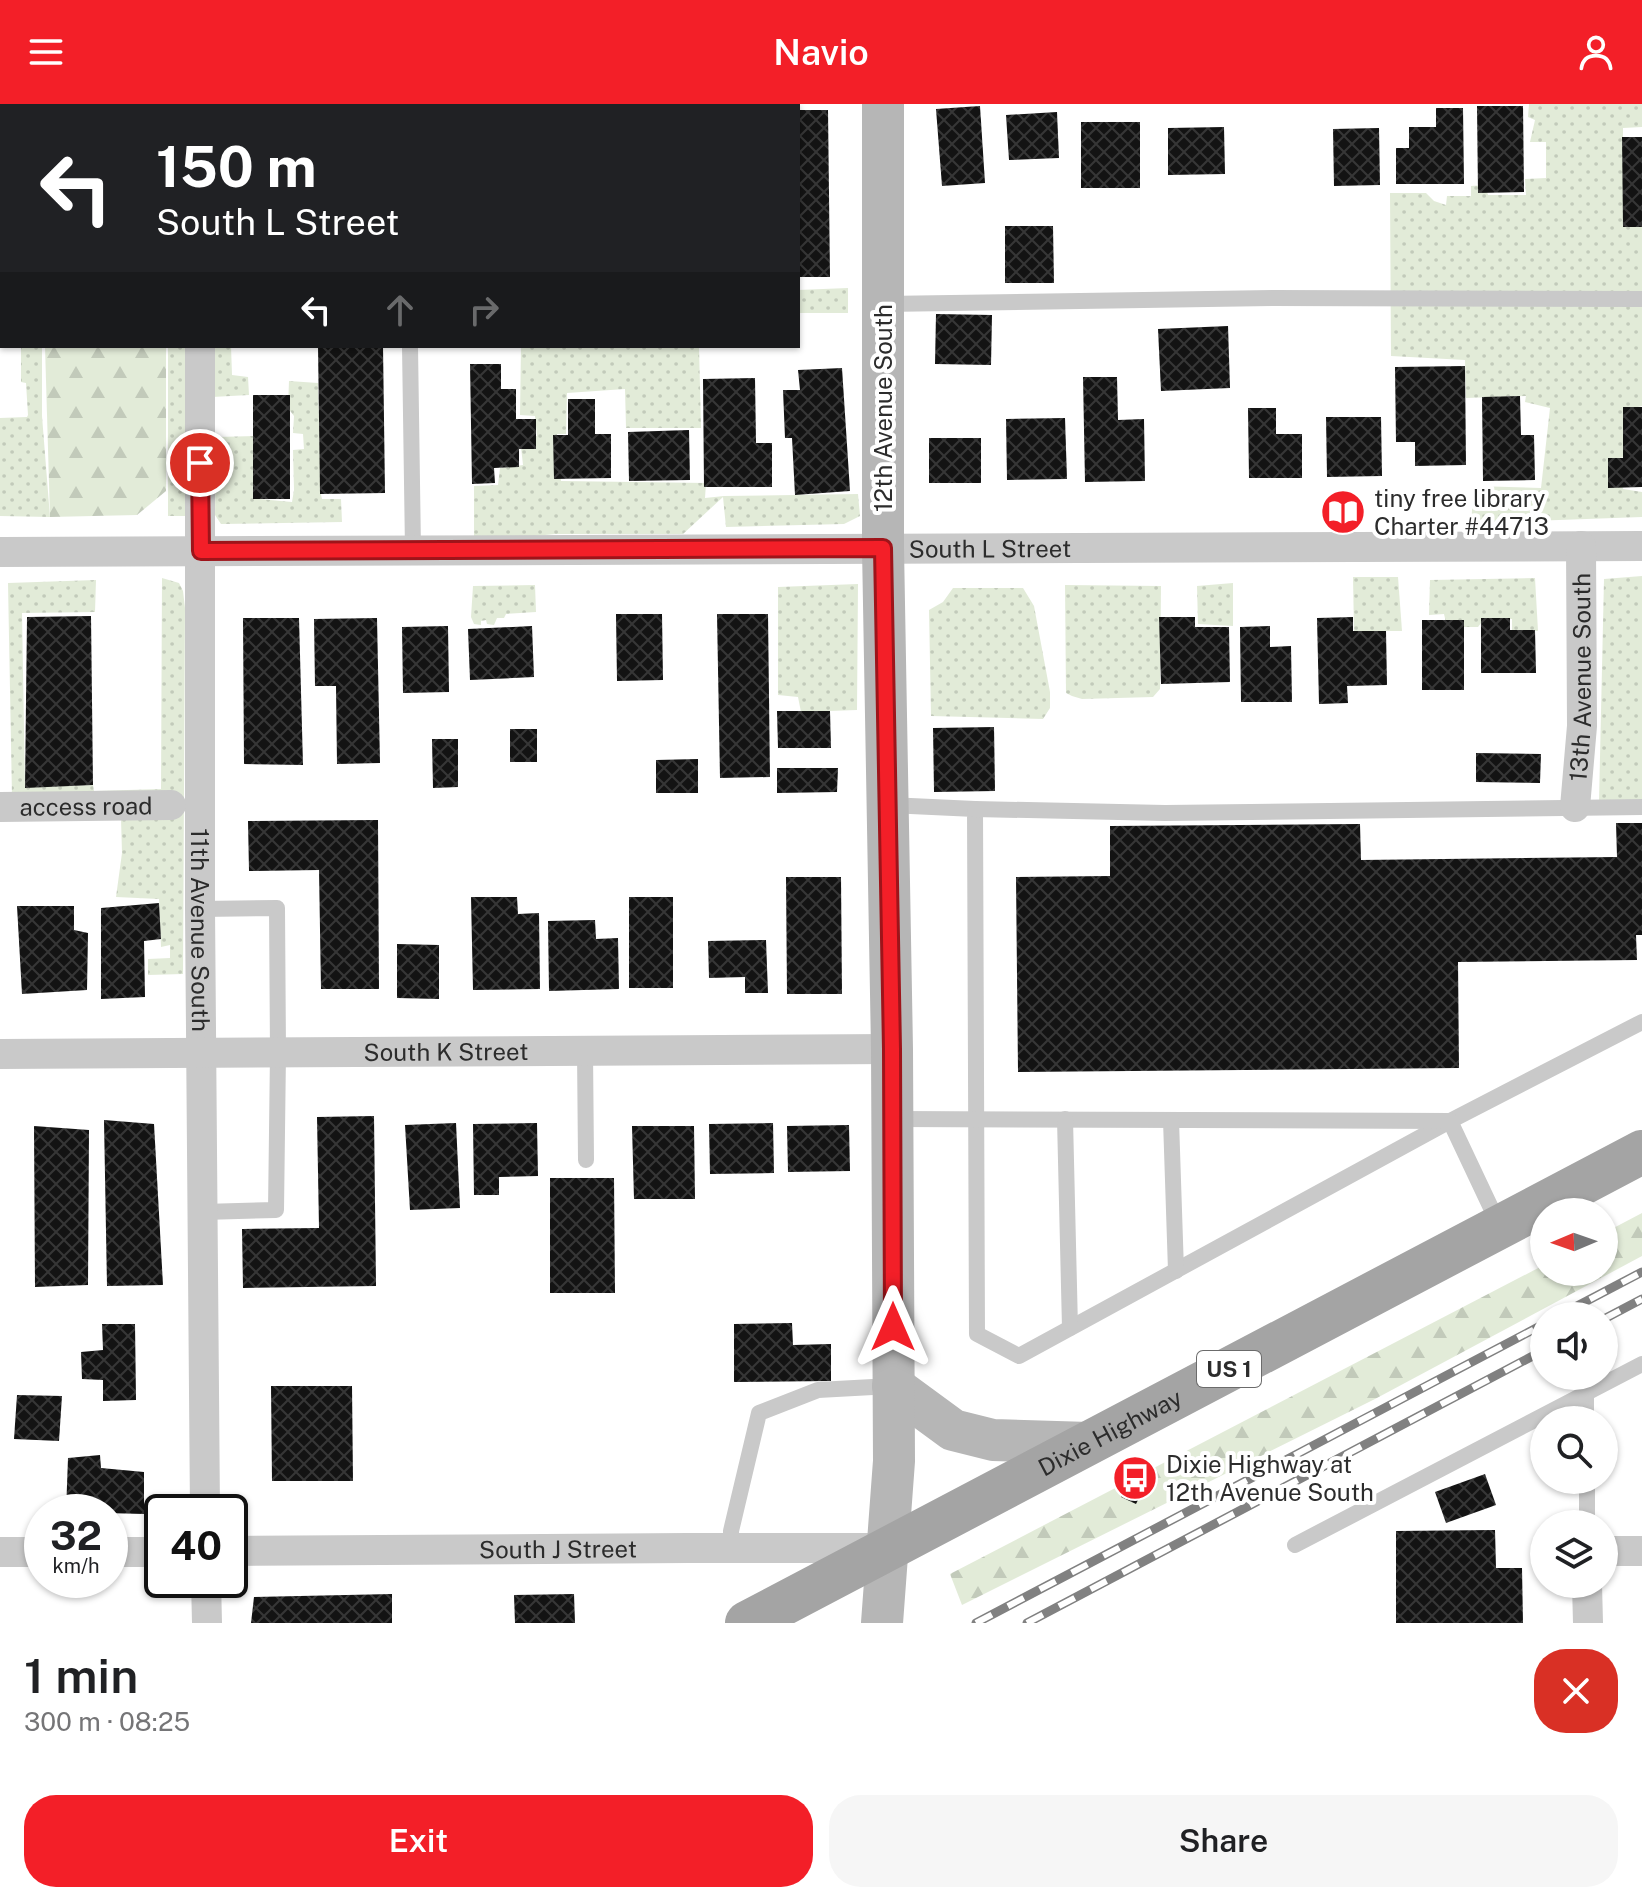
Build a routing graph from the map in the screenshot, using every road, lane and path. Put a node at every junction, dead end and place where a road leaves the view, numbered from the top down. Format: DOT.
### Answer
graph roads {
  1 [pos="883,104"];
  2 [pos="1642,299"];
  3 [pos="882,304"];
  4 [pos="200,348"];
  5 [pos="410,348"];
  6 [pos="1581,546"];
  7 [pos="1642,546"];
  8 [pos="883,548"];
  9 [pos="413,550"];
  10 [pos="201,551"];
  11 [pos="0,552"];
  12 [pos="171,805"];
  13 [pos="887,805"];
  14 [pos="0,807"];
  15 [pos="1575,807"];
  16 [pos="1642,807"];
  17 [pos="975,809"];
  18 [pos="200,909"];
  19 [pos="1642,1022"];
  20 [pos="892,1049"];
  21 [pos="585,1051"];
  22 [pos="278,1053"];
  23 [pos="0,1054"];
  24 [pos="202,1054"];
  25 [pos="892,1119"];
  26 [pos="976,1119"];
  27 [pos="1065,1119"];
  28 [pos="1171,1120"];
  29 [pos="1450,1121"];
  30 [pos="1642,1152"];
  31 [pos="586,1160"];
  32 [pos="203,1212"];
  33 [pos="1500,1227"];
  34 [pos="1176,1271"];
  35 [pos="1070,1328"];
  36 [pos="1642,1364"];
  37 [pos="893,1386"];
  38 [pos="1586,1393"];
  39 [pos="1586,1406"];
  40 [pos="1089,1443"];
  41 [pos="205,1494"];
  42 [pos="1295,1545"];
  43 [pos="731,1548"];
  44 [pos="887,1548"];
  45 [pos="248,1551"];
  46 [pos="1618,1551"];
  47 [pos="1642,1551"];
  48 [pos="0,1552"];
  49 [pos="24,1552"];
  50 [pos="206,1598"];
  51 [pos="1587,1598"];
  52 [pos="207,1623"];
  53 [pos="747,1623"];
  54 [pos="882,1623"];
  55 [pos="1588,1623"];
  1 -- 3 [label="street, 12th Avenue South"];
  2 -- 3 [label="lane"];
  3 -- 8 [label="street, 12th Avenue South"];
  4 -- 10 [label="street, 11th Avenue South"];
  5 -- 9 [label="lane"];
  6 -- 7 [label="street, South L Street"];
  6 -- 8 [label="street, South L Street"];
  6 -- 15 [label="street, 13th Avenue South"];
  8 -- 9 [label="street, South L Street"];
  8 -- 13 [label="street, 12th Avenue South"];
  9 -- 10 [label="street, South L Street"];
  10 -- 11 [label="street, South L Street"];
  10 -- 18 [label="street, 11th Avenue South"];
  12 -- 14 [label="street, access road"];
  13 -- 17 [label="lane"];
  13 -- 20 [label="street, 12th Avenue South"];
  15 -- 16 [label="lane"];
  15 -- 17 [label="lane"];
  17 -- 26 [label="lane"];
  18 -- 22 [label="lane"];
  18 -- 24 [label="street, 11th Avenue South"];
  19 -- 29 [label="lane"];
  20 -- 21 [label="street, South K Street"];
  20 -- 25 [label="street, 12th Avenue South"];
  21 -- 22 [label="street, South K Street"];
  21 -- 31 [label="lane"];
  22 -- 24 [label="street, South K Street"];
  22 -- 32 [label="lane"];
  23 -- 24 [label="street, South K Street"];
  24 -- 32 [label="street, 11th Avenue South"];
  25 -- 26 [label="lane"];
  25 -- 37 [label="street, 12th Avenue South"];
  26 -- 27 [label="lane"];
  26 -- 35 [label="lane"];
  27 -- 28 [label="lane"];
  27 -- 35 [label="lane"];
  28 -- 29 [label="lane"];
  28 -- 34 [label="lane"];
  29 -- 33 [label="lane"];
  29 -- 34 [label="lane"];
  30 -- 33 [label="main road, Dixie Highway / US 1"];
  32 -- 41 [label="street, 11th Avenue South"];
  33 -- 40 [label="main road, Dixie Highway / US 1"];
  34 -- 35 [label="lane"];
  36 -- 38 [label="lane"];
  37 -- 40 [label="street"];
  37 -- 43 [label="lane"];
  37 -- 44 [label="street, 12th Avenue South"];
  38 -- 39 [label="lane"];
  38 -- 42 [label="lane"];
  40 -- 44 [label="main road, Dixie Highway / US 1"];
  43 -- 44 [label="street, South J Street"];
  43 -- 45 [label="street, South J Street"];
  44 -- 53 [label="main road, Dixie Highway / US 1"];
  44 -- 54 [label="street, 12th Avenue South"];
  46 -- 47 [label="street"];
  48 -- 49 [label="street"];
  50 -- 52 [label="street"];
  51 -- 55 [label="street"];
}
